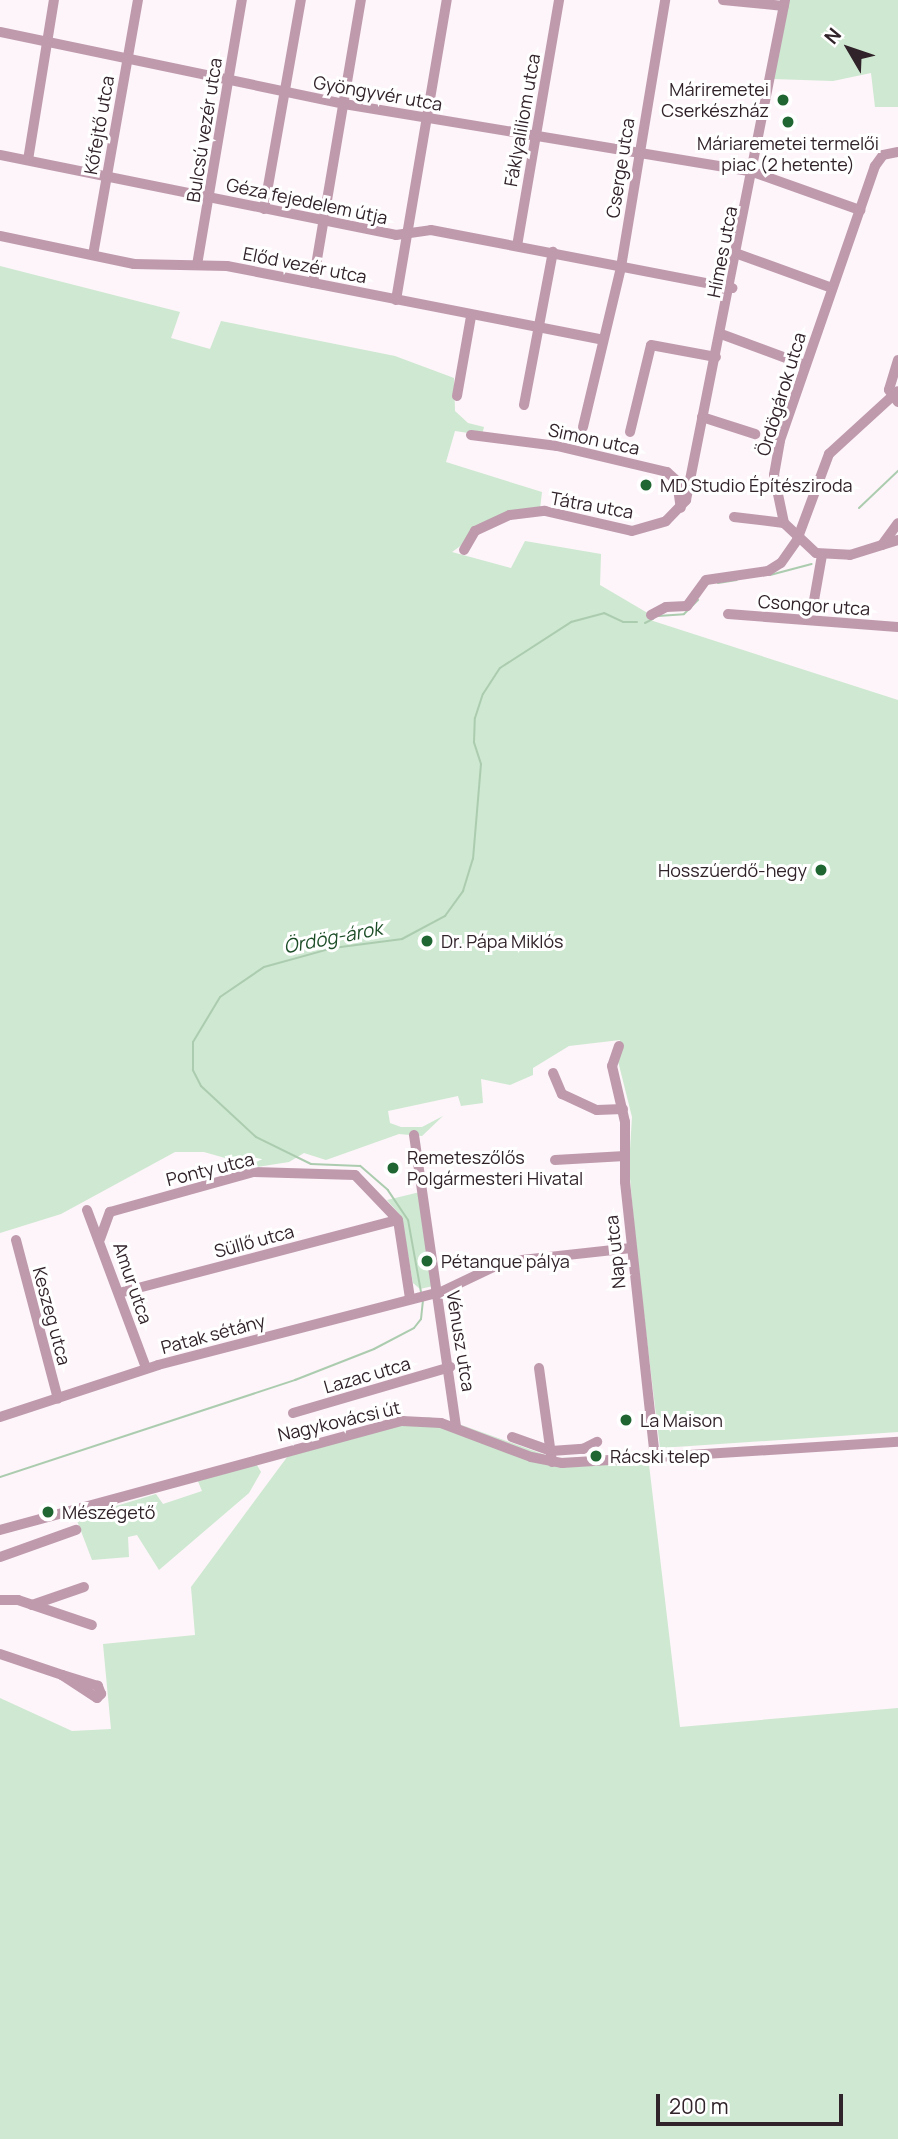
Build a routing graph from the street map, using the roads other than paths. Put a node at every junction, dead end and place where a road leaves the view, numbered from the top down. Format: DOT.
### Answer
graph roads {
  1 [pos="54,0"];
  2 [pos="138,0"];
  3 [pos="242,0"];
  4 [pos="301,0"];
  5 [pos="361,0"];
  6 [pos="447,0"];
  7 [pos="559,0"];
  8 [pos="665,0"];
  9 [pos="723,0"];
  10 [pos="784,3"];
  11 [pos="0,32"];
  12 [pos="48,39"];
  13 [pos="128,57"];
  14 [pos="228,79"];
  15 [pos="285,91"];
  16 [pos="344,104"];
  17 [pos="426,118"];
  18 [pos="535,136"];
  19 [pos="898,152"];
  20 [pos="638,153"];
  21 [pos="0,155"];
  22 [pos="28,160"];
  23 [pos="753,172"];
  24 [pos="105,177"];
  25 [pos="210,197"];
  26 [pos="264,209"];
  27 [pos="860,210"];
  28 [pos="323,220"];
  29 [pos="407,234"];
  30 [pos="0,236"];
  31 [pos="517,246"];
  32 [pos="553,252"];
  33 [pos="738,254"];
  34 [pos="93,256"];
  35 [pos="197,265"];
  36 [pos="621,267"];
  37 [pos="313,283"];
  38 [pos="732,288"];
  39 [pos="832,288"];
  40 [pos="396,300"];
  41 [pos="471,317"];
  42 [pos="539,328"];
  43 [pos="721,334"];
  44 [pos="603,340"];
  45 [pos="716,358"];
  46 [pos="898,360"];
  47 [pos="804,365"];
  48 [pos="457,396"];
  49 [pos="896,396"];
  50 [pos="524,405"];
  51 [pos="702,417"];
  52 [pos="583,427"];
  53 [pos="630,432"];
  54 [pos="755,433"];
  55 [pos="471,435"];
  56 [pos="681,508"];
  57 [pos="734,517"];
  58 [pos="784,523"];
  59 [pos="898,523"];
  60 [pos="797,540"];
  61 [pos="898,540"];
  62 [pos="882,545"];
  63 [pos="464,550"];
  64 [pos="822,555"];
  65 [pos="813,606"];
  66 [pos="728,614"];
  67 [pos="651,615"];
  68 [pos="898,627"];
  69 [pos="619,1046"];
  70 [pos="553,1073"];
  71 [pos="623,1109"];
  72 [pos="414,1135"];
  73 [pos="625,1156"];
  74 [pos="555,1160"];
  75 [pos="87,1210"];
  76 [pos="398,1220"];
  77 [pos="100,1239"];
  78 [pos="16,1240"];
  79 [pos="631,1248"];
  80 [pos="119,1293"];
  81 [pos="436,1293"];
  82 [pos="410,1298"];
  83 [pos="450,1367"];
  84 [pos="146,1368"];
  85 [pos="539,1368"];
  86 [pos="58,1399"];
  87 [pos="293,1413"];
  88 [pos="0,1417"];
  89 [pos="456,1428"];
  90 [pos="512,1437"];
  91 [pos="597,1442"];
  92 [pos="898,1442"];
  93 [pos="551,1456"];
  94 [pos="655,1458"];
  95 [pos="0,1530"];
  96 [pos="76,1530"];
  97 [pos="0,1557"];
  98 [pos="84,1587"];
  99 [pos="0,1600"];
  100 [pos="32,1605"];
  101 [pos="92,1625"];
  102 [pos="0,1654"];
  103 [pos="62,1675"];
  1 -- 12 [label="street"];
  2 -- 13 [label="street, Kőfejtő utca"];
  3 -- 14 [label="street, Bulcsú vezér utca"];
  4 -- 15 [label="street"];
  5 -- 16 [label="street"];
  6 -- 17 [label="street"];
  7 -- 18 [label="street, Fáklyaliliom utca"];
  8 -- 20 [label="street, Cserge utca"];
  9 -- 10 [label="street"];
  10 -- 23 [label="street, Hímes utca"];
  11 -- 12 [label="street, Gyöngyvér utca"];
  12 -- 13 [label="street, Gyöngyvér utca"];
  12 -- 22 [label="street"];
  13 -- 14 [label="street, Gyöngyvér utca"];
  13 -- 24 [label="street, Kőfejtő utca"];
  14 -- 15 [label="street, Gyöngyvér utca"];
  14 -- 25 [label="street, Bulcsú vezér utca"];
  15 -- 16 [label="street, Gyöngyvér utca"];
  15 -- 26 [label="street"];
  16 -- 17 [label="street, Gyöngyvér utca"];
  16 -- 28 [label="street"];
  17 -- 18 [label="street, Gyöngyvér utca"];
  17 -- 29 [label="street"];
  18 -- 20 [label="street, Gyöngyvér utca"];
  18 -- 31 [label="street, Fáklyaliliom utca"];
  19 -- 27 [label="street, Ördögárok utca"];
  20 -- 23 [label="street, Gyöngyvér utca"];
  20 -- 36 [label="street, Cserge utca"];
  21 -- 22 [label="street, Géza fejedelem útja"];
  22 -- 24 [label="street, Géza fejedelem útja"];
  23 -- 27 [label="street, Gyöngyvér utca"];
  23 -- 33 [label="street, Hímes utca"];
  24 -- 25 [label="street, Géza fejedelem útja"];
  24 -- 34 [label="street, Kőfejtő utca"];
  25 -- 26 [label="street, Géza fejedelem útja"];
  25 -- 35 [label="street, Bulcsú vezér utca"];
  26 -- 28 [label="street, Géza fejedelem útja"];
  27 -- 39 [label="street, Ördögárok utca"];
  28 -- 29 [label="street, Géza fejedelem útja"];
  28 -- 37 [label="street"];
  29 -- 31 [label="street, Géza fejedelem útja"];
  29 -- 40 [label="street"];
  30 -- 34 [label="street, Előd vezér utca"];
  31 -- 32 [label="street, Géza fejedelem útja"];
  32 -- 36 [label="street, Géza fejedelem útja"];
  32 -- 42 [label="street"];
  33 -- 38 [label="street, Hímes utca"];
  33 -- 39 [label="street"];
  34 -- 35 [label="street, Előd vezér utca"];
  35 -- 37 [label="street, Előd vezér utca"];
  36 -- 38 [label="street, Géza fejedelem útja"];
  36 -- 44 [label="street, Cserge utca"];
  37 -- 40 [label="street, Előd vezér utca"];
  38 -- 43 [label="street, Hímes utca"];
  39 -- 47 [label="street, Ördögárok utca"];
  40 -- 41 [label="street, Előd vezér utca"];
  41 -- 42 [label="street, Előd vezér utca"];
  41 -- 48 [label="street"];
  42 -- 44 [label="street, Előd vezér utca"];
  42 -- 50 [label="street"];
  43 -- 45 [label="street, Hímes utca"];
  43 -- 47 [label="street"];
  44 -- 52 [label="street, Cserge utca"];
  45 -- 51 [label="street, Hímes utca"];
  45 -- 53 [label="street"];
  46 -- 49 [label="street"];
  47 -- 58 [label="street, Ördögárok utca"];
  49 -- 60 [label="street"];
  51 -- 54 [label="street"];
  51 -- 56 [label="street, Hímes utca"];
  55 -- 56 [label="street, Simon utca"];
  56 -- 63 [label="street, Tátra utca"];
  57 -- 58 [label="street"];
  58 -- 60 [label="street, Ördögárok utca"];
  59 -- 62 [label="street"];
  60 -- 64 [label="street, Ördögárok utca"];
  60 -- 67 [label="street"];
  61 -- 62 [label="street"];
  62 -- 64 [label="street"];
  64 -- 65 [label="street"];
  66 -- 68 [label="street, Csongor utca"];
  69 -- 71 [label="street, Nap utca"];
  70 -- 71 [label="street"];
  71 -- 73 [label="street, Nap utca"];
  72 -- 81 [label="street, Vénusz utca"];
  73 -- 74 [label="street"];
  73 -- 79 [label="street, Nap utca"];
  75 -- 77 [label="street, Amur utca"];
  76 -- 77 [label="street, Ponty utca"];
  76 -- 80 [label="street, Süllő utca"];
  76 -- 82 [label="street"];
  77 -- 80 [label="street, Amur utca"];
  78 -- 86 [label="street, Keszeg utca"];
  79 -- 81 [label="street, Patak sétány"];
  79 -- 94 [label="street, Nap utca"];
  80 -- 84 [label="street, Amur utca"];
  81 -- 82 [label="street, Patak sétány"];
  81 -- 83 [label="street, Vénusz utca"];
  82 -- 84 [label="street, Patak sétány"];
  83 -- 87 [label="street, Lazac utca"];
  83 -- 89 [label="street, Vénusz utca"];
  84 -- 86 [label="street, Patak sétány"];
  85 -- 93 [label="street"];
  86 -- 88 [label="street, Patak sétány"];
  89 -- 93 [label="street, Nagykovácsi út"];
  89 -- 95 [label="street, Nagykovácsi út"];
  90 -- 93 [label="street"];
  91 -- 93 [label="street"];
  92 -- 94 [label="street, Nagykovácsi út"];
  93 -- 94 [label="street, Nagykovácsi út"];
  96 -- 97 [label="street"];
  98 -- 100 [label="street"];
  99 -- 100 [label="street"];
  100 -- 101 [label="street"];
  102 -- 103 [label="street"];
}
